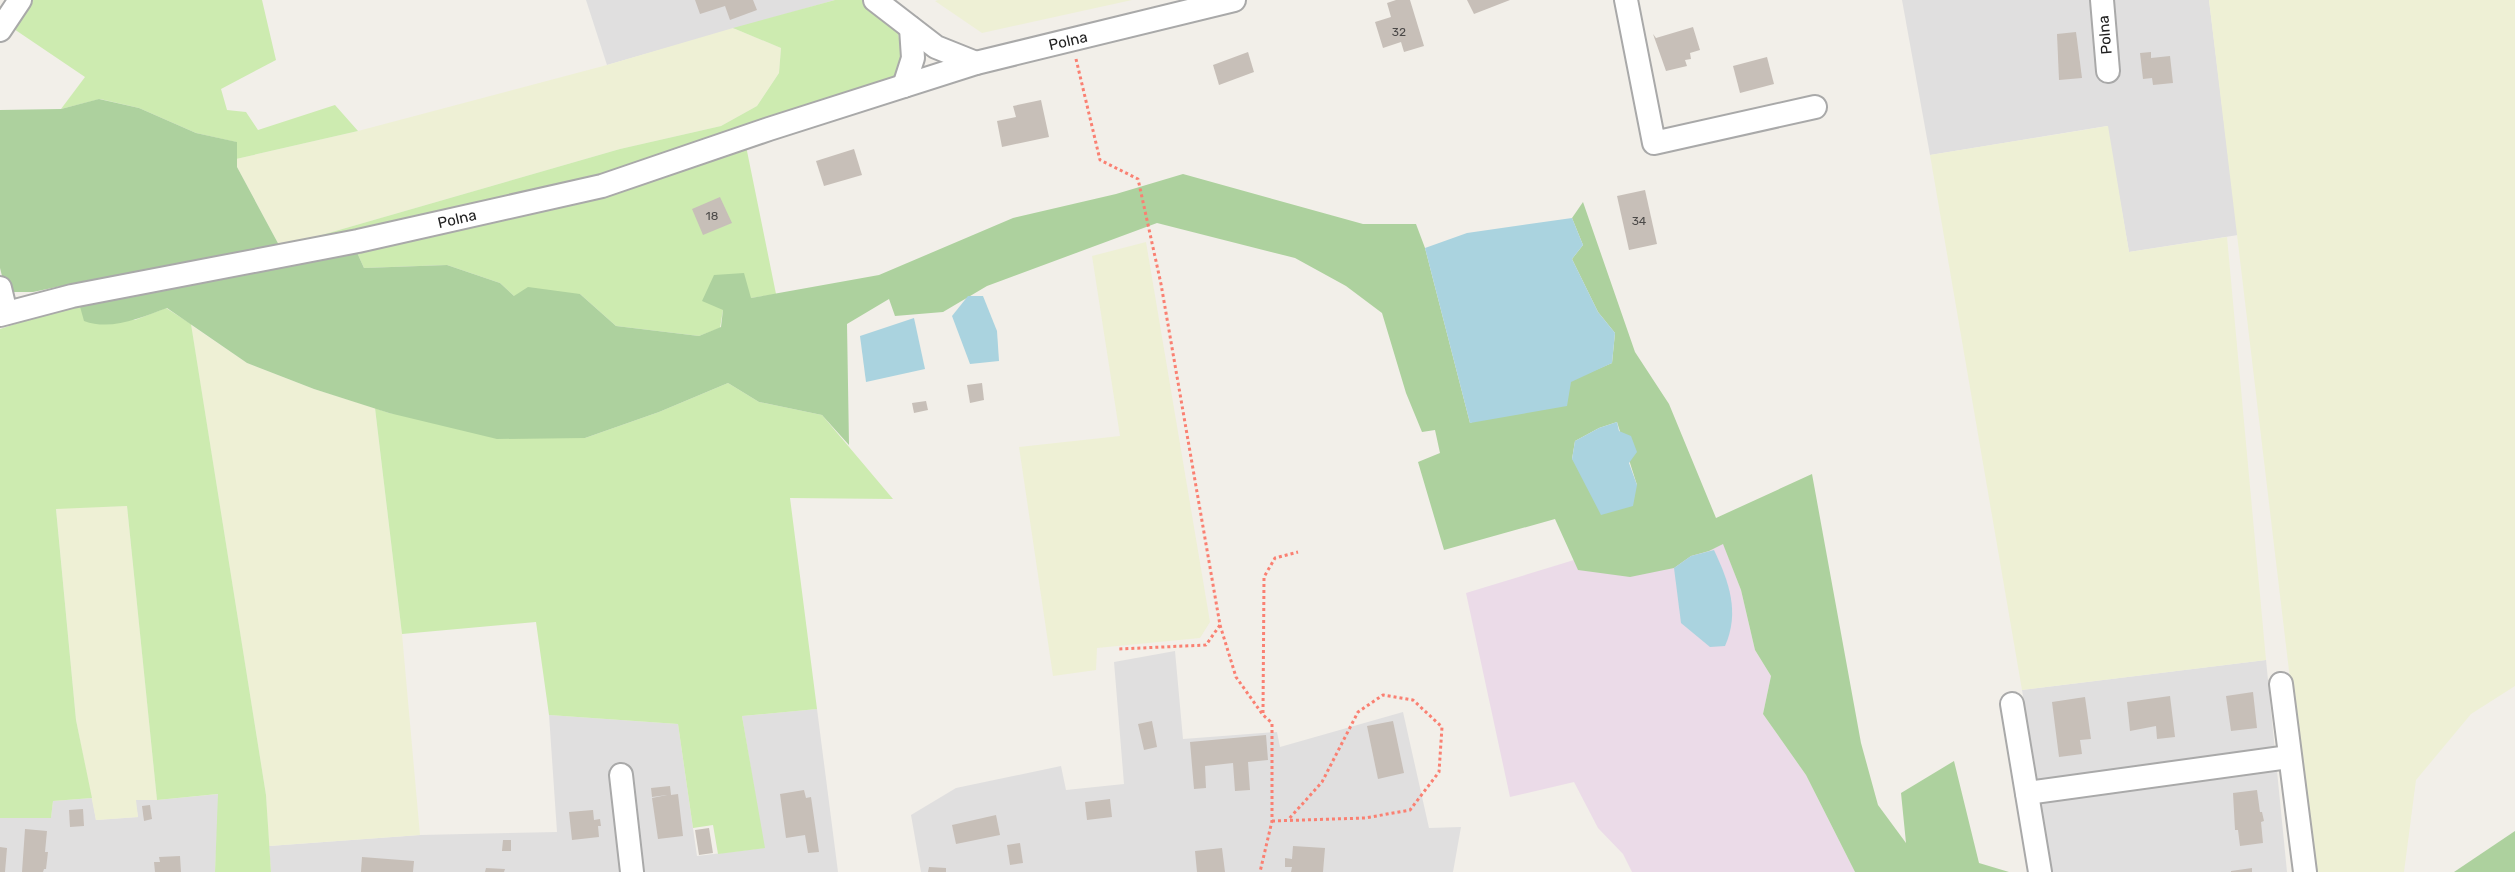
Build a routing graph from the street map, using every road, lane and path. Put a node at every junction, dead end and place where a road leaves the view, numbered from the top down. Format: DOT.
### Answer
graph roads {
  1 [pos="20,0"];
  2 [pos="875,0"];
  3 [pos="1234,0"];
  4 [pos="1626,0"];
  5 [pos="2102,0"];
  6 [pos="911,28"];
  7 [pos="0,30"];
  8 [pos="1072,40"];
  9 [pos="976,63"];
  10 [pos="2108,71"];
  11 [pos="904,86"];
  12 [pos="1815,107"];
  13 [pos="0,288"];
  14 [pos="3,314"];
  15 [pos="1298,552"];
  16 [pos="1220,625"];
  17 [pos="1119,649"];
  18 [pos="2281,684"];
  19 [pos="2012,704"];
  20 [pos="1263,715"];
  21 [pos="2289,757"];
  22 [pos="621,775"];
  23 [pos="2027,793"];
  24 [pos="1272,820"];
  25 [pos="1288,820"];
  26 [pos="632,872"];
  27 [pos="1260,872"];
  28 [pos="2040,872"];
  29 [pos="2305,872"];
  1 -- 7 [label="street"];
  2 -- 6 [label="street"];
  3 -- 8 [label="street, Polna"];
  4 -- 12 [label="street"];
  5 -- 10 [label="street, Polna"];
  6 -- 9 [label="street"];
  6 -- 11 [label="street"];
  8 -- 9 [label="street, Polna"];
  8 -- 16 [label="path"];
  9 -- 11 [label="street, Polna"];
  11 -- 14 [label="street, Polna"];
  13 -- 14 [label="street"];
  15 -- 20 [label="path"];
  16 -- 17 [label="path"];
  16 -- 20 [label="path"];
  18 -- 21 [label="street"];
  19 -- 23 [label="street"];
  20 -- 24 [label="path"];
  21 -- 23 [label="street"];
  21 -- 29 [label="street"];
  22 -- 26 [label="street"];
  23 -- 28 [label="street"];
  24 -- 25 [label="path"];
  24 -- 27 [label="path"];
  25 -- 25 [label="path"];
}
